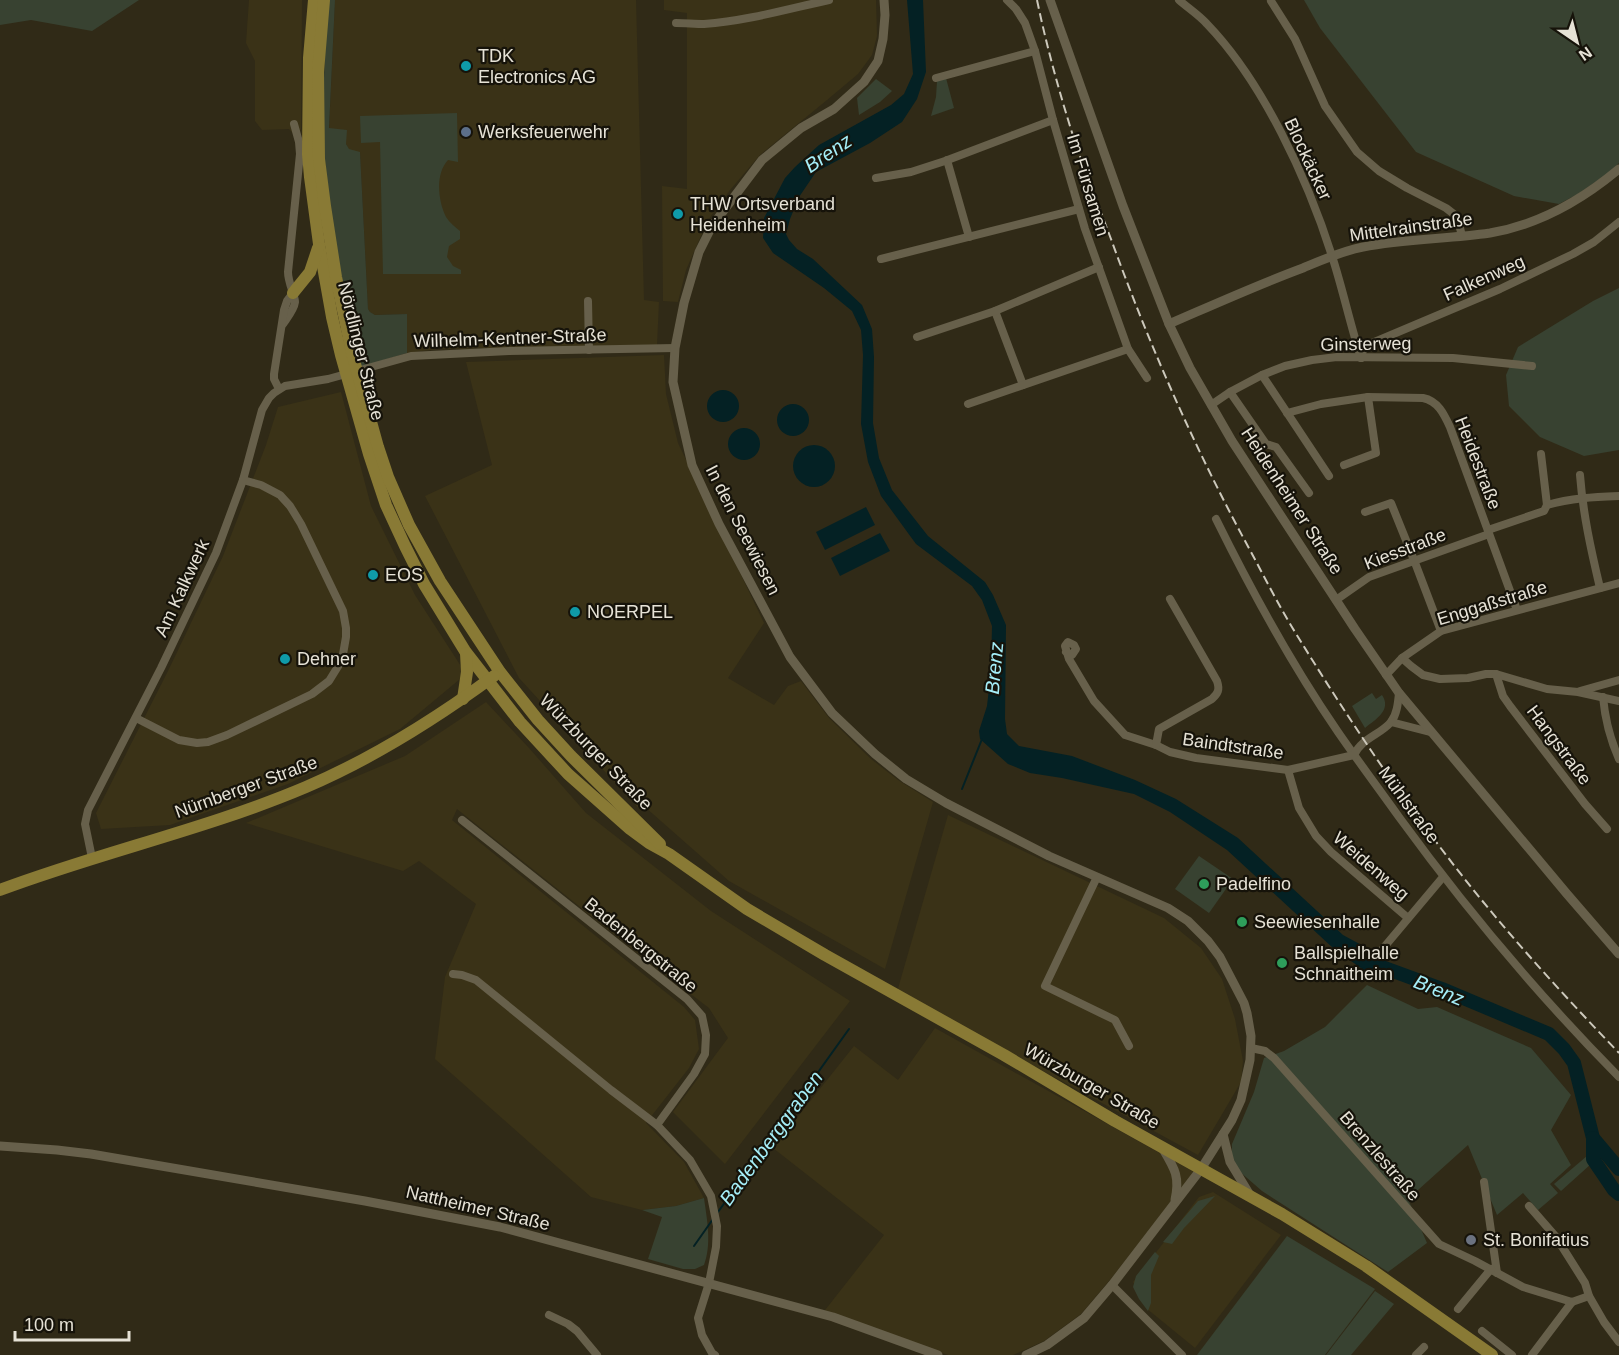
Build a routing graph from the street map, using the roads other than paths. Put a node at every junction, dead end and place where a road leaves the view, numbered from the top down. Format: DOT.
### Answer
graph roads {
  1 [pos="314,0"];
  2 [pos="324,0"];
  3 [pos="829,0"];
  4 [pos="884,0"];
  5 [pos="1007,0"];
  6 [pos="1050,0"];
  7 [pos="1179,0"];
  8 [pos="1271,1"];
  9 [pos="676,23"];
  10 [pos="1035,51"];
  11 [pos="936,78"];
  12 [pos="1053,120"];
  13 [pos="294,124"];
  14 [pos="947,160"];
  15 [pos="1619,169"];
  16 [pos="876,178"];
  17 [pos="1079,209"];
  18 [pos="1619,222"];
  19 [pos="1462,236"];
  20 [pos="969,237"];
  21 [pos="319,244"];
  22 [pos="1332,257"];
  23 [pos="881,259"];
  24 [pos="1099,267"];
  25 [pos="293,293"];
  26 [pos="588,301"];
  27 [pos="995,311"];
  28 [pos="1168,324"];
  29 [pos="917,337"];
  30 [pos="675,348"];
  31 [pos="589,350"];
  32 [pos="1128,350"];
  33 [pos="346,354"];
  34 [pos="1361,358"];
  35 [pos="1532,366"];
  36 [pos="1262,375"];
  37 [pos="1147,378"];
  38 [pos="355,385"];
  39 [pos="1023,385"];
  40 [pos="279,389"];
  41 [pos="1230,392"];
  42 [pos="1368,397"];
  43 [pos="968,404"];
  44 [pos="1211,405"];
  45 [pos="1287,413"];
  46 [pos="1541,454"];
  47 [pos="1344,465"];
  48 [pos="1581,475"];
  49 [pos="1329,476"];
  50 [pos="243,480"];
  51 [pos="1310,493"];
  52 [pos="1619,496"];
  53 [pos="1582,498"];
  54 [pos="1547,505"];
  55 [pos="1365,512"];
  56 [pos="1216,519"];
  57 [pos="1488,532"];
  58 [pos="1414,560"];
  59 [pos="1619,583"];
  60 [pos="1600,588"];
  61 [pos="1170,599"];
  62 [pos="1336,600"];
  63 [pos="1517,610"];
  64 [pos="1441,632"];
  65 [pos="465,651"];
  66 [pos="1066,652"];
  67 [pos="1402,657"];
  68 [pos="500,672"];
  69 [pos="1496,674"];
  70 [pos="1386,675"];
  71 [pos="1619,680"];
  72 [pos="488,681"];
  73 [pos="1578,692"];
  74 [pos="1399,693"];
  75 [pos="1603,698"];
  76 [pos="463,699"];
  77 [pos="1619,701"];
  78 [pos="136,718"];
  79 [pos="1391,722"];
  80 [pos="1430,732"];
  81 [pos="1156,745"];
  82 [pos="1354,755"];
  83 [pos="1619,759"];
  84 [pos="1288,770"];
  85 [pos="462,820"];
  86 [pos="1607,829"];
  87 [pos="669,854"];
  88 [pos="92,858"];
  89 [pos="1097,877"];
  90 [pos="1443,877"];
  91 [pos="0,890"];
  92 [pos="1408,918"];
  93 [pos="1380,952"];
  94 [pos="1619,954"];
  95 [pos="453,974"];
  96 [pos="1129,1046"];
  97 [pos="1251,1048"];
  98 [pos="1619,1077"];
  99 [pos="657,1125"];
  100 [pos="1223,1134"];
  101 [pos="0,1146"];
  102 [pos="1161,1147"];
  103 [pos="1201,1169"];
  104 [pos="1484,1182"];
  105 [pos="1252,1197"];
  106 [pos="1175,1203"];
  107 [pos="1529,1206"];
  108 [pos="1494,1271"];
  109 [pos="709,1283"];
  110 [pos="1112,1285"];
  111 [pos="1589,1296"];
  112 [pos="1572,1302"];
  113 [pos="1458,1309"];
  114 [pos="549,1315"];
  115 [pos="1482,1331"];
  116 [pos="1619,1342"];
  117 [pos="1424,1347"];
  118 [pos="713,1354"];
  119 [pos="597,1355"];
  120 [pos="938,1355"];
  121 [pos="1026,1355"];
  122 [pos="1182,1355"];
  123 [pos="1416,1355"];
  124 [pos="1492,1355"];
  125 [pos="1512,1355"];
  126 [pos="1532,1355"];
  1 -- 21 [label="main road, Nördlinger Straße"];
  2 -- 33 [label="main road, Nördlinger Straße"];
  3 -- 9 [label="street"];
  4 -- 30 [label="street, In den Seewiesen"];
  5 -- 10 [label="street, Im Fürsamen"];
  6 -- 28 [label="street, Heidenheimer Straße"];
  7 -- 22 [label="street, Blockäcker"];
  8 -- 19 [label="street"];
  10 -- 11 [label="street"];
  10 -- 12 [label="street, Im Fürsamen"];
  12 -- 14 [label="street"];
  12 -- 17 [label="street, Im Fürsamen"];
  13 -- 25 [label="street"];
  14 -- 16 [label="street"];
  14 -- 20 [label="street"];
  15 -- 19 [label="street, Mittelrainstraße"];
  17 -- 20 [label="street"];
  17 -- 24 [label="street, Im Fürsamen"];
  18 -- 34 [label="street, Falkenweg"];
  19 -- 22 [label="street, Mittelrainstraße"];
  20 -- 23 [label="street"];
  21 -- 25 [label="main road"];
  21 -- 33 [label="main road, Nördlinger Straße"];
  22 -- 28 [label="street, Mittelrainstraße"];
  22 -- 34 [label="street, Blockäcker"];
  24 -- 27 [label="street"];
  24 -- 32 [label="street, Im Fürsamen"];
  25 -- 40 [label="street"];
  26 -- 31 [label="street"];
  27 -- 29 [label="street"];
  27 -- 39 [label="street"];
  28 -- 44 [label="street, Heidenheimer Straße"];
  30 -- 31 [label="street, Wilhelm-Kentner-Straße"];
  30 -- 89 [label="street, In den Seewiesen"];
  31 -- 40 [label="street, Wilhelm-Kentner-Straße"];
  32 -- 37 [label="street, Im Fürsamen"];
  32 -- 39 [label="street"];
  33 -- 38 [label="main road, Nördlinger Straße"];
  34 -- 35 [label="street, Ginsterweg"];
  34 -- 36 [label="street, Ginsterweg"];
  36 -- 41 [label="street, Ginsterweg"];
  36 -- 45 [label="street"];
  38 -- 65 [label="main road, Nördlinger Straße"];
  38 -- 68 [label="main road, Nördlinger Straße"];
  39 -- 43 [label="street"];
  40 -- 50 [label="street, Am Kalkwerk"];
  41 -- 44 [label="street, Ginsterweg"];
  41 -- 51 [label="street"];
  42 -- 45 [label="street, Heidestraße"];
  42 -- 47 [label="street"];
  42 -- 57 [label="street, Heidestraße"];
  44 -- 62 [label="street, Heidenheimer Straße"];
  45 -- 49 [label="street"];
  46 -- 54 [label="street"];
  48 -- 53 [label="street"];
  50 -- 78 [label="street, Am Kalkwerk"];
  50 -- 78 [label="street"];
  52 -- 53 [label="street, Kiesstraße"];
  53 -- 54 [label="street, Kiesstraße"];
  53 -- 60 [label="street"];
  54 -- 57 [label="street, Kiesstraße"];
  55 -- 58 [label="street"];
  56 -- 82 [label="street, Mühlstraße"];
  57 -- 58 [label="street, Kiesstraße"];
  57 -- 63 [label="street, Heidestraße"];
  58 -- 62 [label="street, Kiesstraße"];
  58 -- 64 [label="street"];
  59 -- 60 [label="street, Enggaßstraße"];
  60 -- 63 [label="street, Enggaßstraße"];
  61 -- 81 [label="street"];
  62 -- 70 [label="street, Heidenheimer Straße"];
  63 -- 64 [label="street, Enggaßstraße"];
  64 -- 67 [label="street, Enggaßstraße"];
  65 -- 72 [label="main road, Nördlinger Straße"];
  65 -- 76 [label="main road"];
  66 -- 81 [label="street, Baindtstraße"];
  67 -- 69 [label="street"];
  67 -- 70 [label="street, Enggaßstraße"];
  68 -- 72 [label="main road, Nürnberger Straße"];
  68 -- 87 [label="main road, Würzburger Straße"];
  69 -- 73 [label="street"];
  69 -- 86 [label="street, Hangstraße"];
  70 -- 74 [label="street, Heidenheimer Straße"];
  71 -- 73 [label="street"];
  72 -- 76 [label="main road, Nürnberger Straße"];
  72 -- 87 [label="main road, Würzburger Straße"];
  73 -- 75 [label="street"];
  74 -- 79 [label="street"];
  74 -- 80 [label="street, Heidenheimer Straße"];
  75 -- 77 [label="street"];
  75 -- 83 [label="street"];
  76 -- 88 [label="main road, Nürnberger Straße"];
  78 -- 88 [label="street, Am Kalkwerk"];
  79 -- 80 [label="street"];
  79 -- 82 [label="street"];
  80 -- 94 [label="street, Heidenheimer Straße"];
  81 -- 84 [label="street, Baindtstraße"];
  82 -- 84 [label="street, Baindtstraße"];
  82 -- 90 [label="street, Mühlstraße"];
  84 -- 92 [label="street, Weidenweg"];
  85 -- 99 [label="street, Badenbergstraße"];
  87 -- 102 [label="main road, Würzburger Straße"];
  88 -- 91 [label="main road, Nürnberger Straße"];
  89 -- 96 [label="street"];
  89 -- 97 [label="street, In den Seewiesen"];
  90 -- 92 [label="street"];
  90 -- 98 [label="street, Mühlstraße"];
  92 -- 93 [label="street"];
  95 -- 99 [label="street"];
  97 -- 100 [label="street, In den Seewiesen"];
  97 -- 108 [label="street, Brenzlestraße"];
  99 -- 109 [label="street"];
  100 -- 103 [label="street, In den Seewiesen"];
  100 -- 105 [label="street"];
  101 -- 109 [label="street, Nattheimer Straße"];
  102 -- 103 [label="main road, Würzburger Straße"];
  102 -- 106 [label="street"];
  103 -- 105 [label="main road, Würzburger Straße"];
  103 -- 106 [label="street, In den Seewiesen"];
  104 -- 108 [label="street"];
  105 -- 124 [label="main road, Würzburger Straße"];
  106 -- 110 [label="street, In den Seewiesen"];
  107 -- 111 [label="street"];
  108 -- 112 [label="street, Brenzlestraße"];
  108 -- 113 [label="street"];
  109 -- 118 [label="street"];
  109 -- 120 [label="street, Nattheimer Straße"];
  110 -- 121 [label="street, In den Seewiesen"];
  110 -- 122 [label="street"];
  111 -- 112 [label="street"];
  111 -- 116 [label="street"];
  112 -- 126 [label="street"];
  114 -- 119 [label="street"];
  115 -- 125 [label="street"];
  117 -- 123 [label="street"];
}
